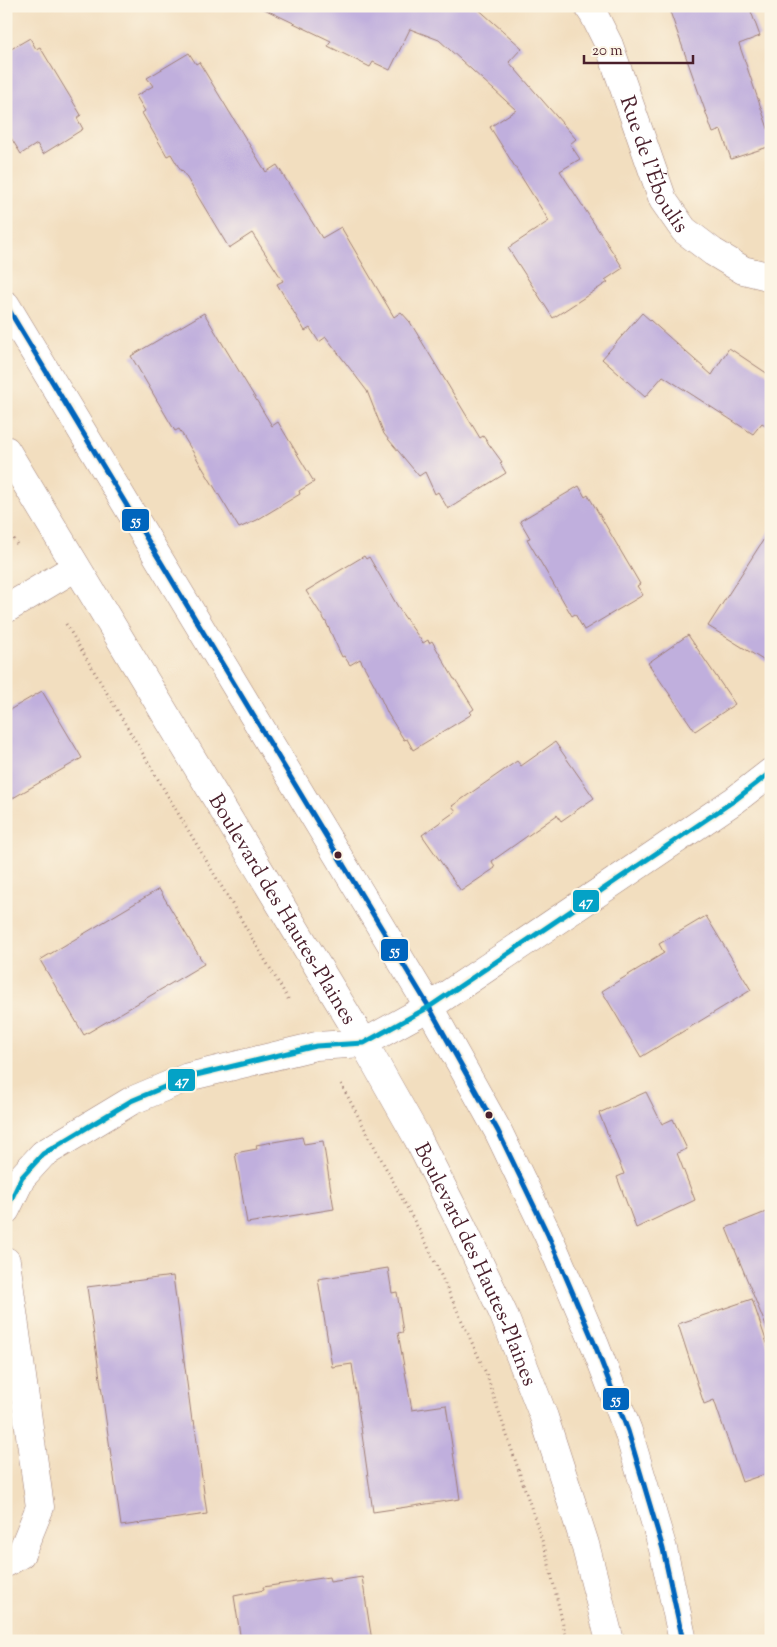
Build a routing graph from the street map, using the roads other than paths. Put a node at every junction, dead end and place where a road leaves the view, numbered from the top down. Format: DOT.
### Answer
graph roads {
  1 [pos="588,6"];
  2 [pos="771,277"];
  3 [pos="6,305"];
  4 [pos="6,450"];
  5 [pos="76,567"];
  6 [pos="6,609"];
  7 [pos="771,772"];
  8 [pos="430,1007"];
  9 [pos="364,1044"];
  10 [pos="6,1210"];
  11 [pos="6,1261"];
  12 [pos="6,1563"];
  13 [pos="610,1641"];
  14 [pos="683,1641"];
  1 -- 2 [label="street, Rue de l'Éboulis"];
  3 -- 8 [label="street"];
  4 -- 5 [label="street, Boulevard des Hautes-Plaines"];
  5 -- 6 [label="street"];
  5 -- 9 [label="street, Boulevard des Hautes-Plaines"];
  7 -- 8 [label="street"];
  8 -- 9 [label="street"];
  8 -- 14 [label="street"];
  9 -- 10 [label="street"];
  9 -- 13 [label="street, Boulevard des Hautes-Plaines"];
  11 -- 12 [label="street"];
}
